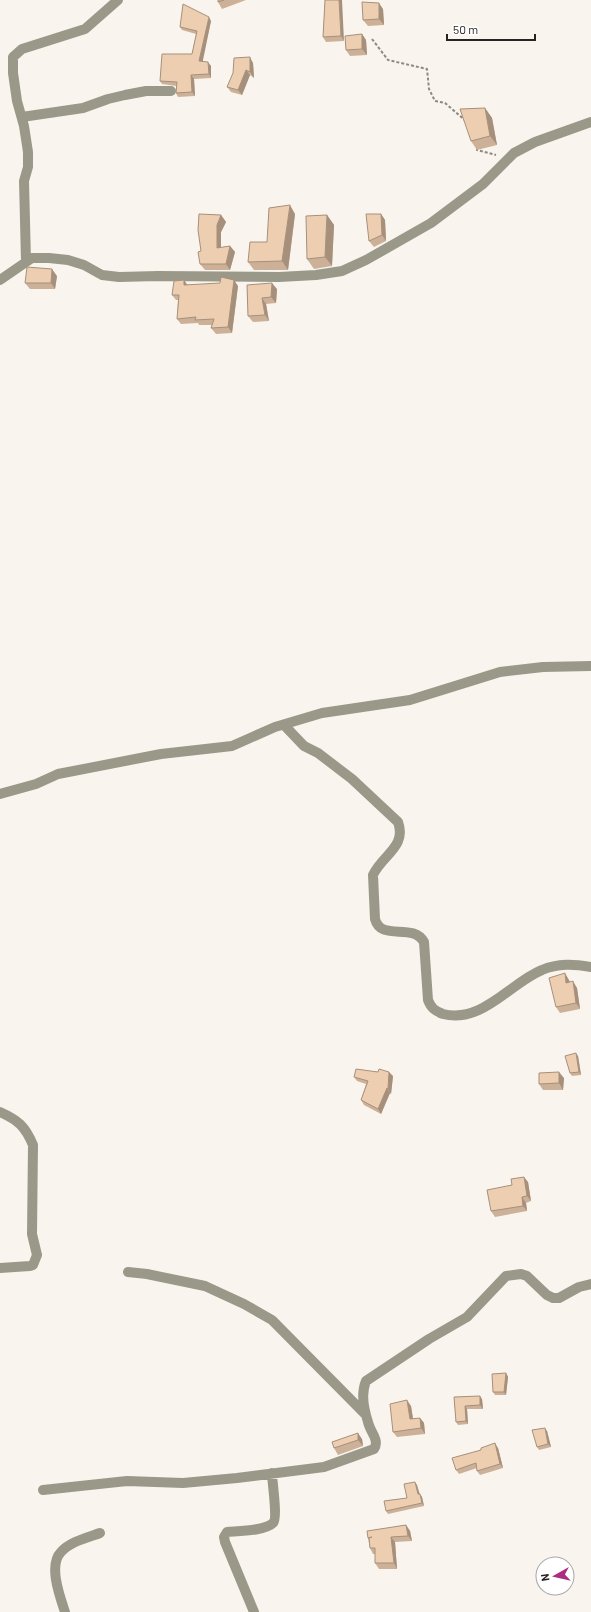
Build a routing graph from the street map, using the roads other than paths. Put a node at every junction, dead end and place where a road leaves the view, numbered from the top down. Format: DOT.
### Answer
graph roads {
  1 [pos="118,0"];
  2 [pos="171,91"];
  3 [pos="22,117"];
  4 [pos="591,122"];
  5 [pos="26,261"];
  6 [pos="0,280"];
  7 [pos="591,666"];
  8 [pos="284,725"];
  9 [pos="0,794"];
  10 [pos="591,967"];
  11 [pos="0,1112"];
  12 [pos="0,1268"];
  13 [pos="128,1272"];
  14 [pos="591,1284"];
  15 [pos="366,1415"];
  16 [pos="272,1473"];
  17 [pos="43,1490"];
  18 [pos="100,1533"];
  19 [pos="65,1612"];
  20 [pos="254,1612"];
  1 -- 3 [label="street"];
  2 -- 3 [label="street"];
  3 -- 5 [label="street"];
  4 -- 5 [label="street"];
  5 -- 6 [label="street"];
  7 -- 8 [label="street"];
  8 -- 9 [label="street"];
  8 -- 10 [label="street"];
  11 -- 12 [label="street"];
  13 -- 15 [label="street"];
  14 -- 15 [label="street"];
  15 -- 16 [label="street"];
  16 -- 17 [label="street"];
  16 -- 20 [label="street"];
  18 -- 19 [label="street"];
}
